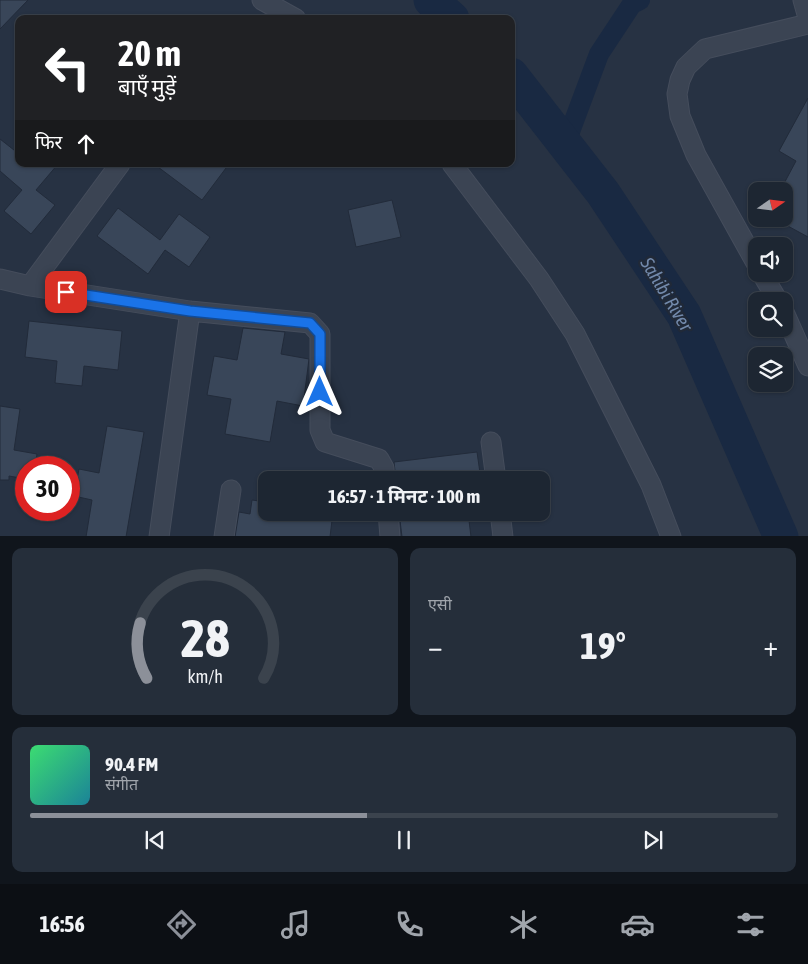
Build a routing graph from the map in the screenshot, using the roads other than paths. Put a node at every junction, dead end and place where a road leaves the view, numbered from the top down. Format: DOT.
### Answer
graph roads {
  1 [pos="262,0"];
  2 [pos="806,13"];
  3 [pos="289,15"];
  4 [pos="118,167"];
  5 [pos="454,167"];
  6 [pos="748,249"];
  7 [pos="0,279"];
  8 [pos="30,286"];
  9 [pos="190,311"];
  10 [pos="793,332"];
  11 [pos="808,366"];
  12 [pos="491,442"];
  13 [pos="384,471"];
  14 [pos="495,471"];
  15 [pos="231,490"];
  16 [pos="389,521"];
  17 [pos="501,521"];
  18 [pos="159,536"];
  19 [pos="224,536"];
  20 [pos="390,536"];
  21 [pos="503,536"];
  22 [pos="671,536"];
  1 -- 3 [label="street"];
  2 -- 6 [label="street"];
  4 -- 8 [label="street"];
  5 -- 22 [label="street"];
  7 -- 8 [label="street"];
  8 -- 9 [label="street"];
  9 -- 13 [label="street"];
  9 -- 18 [label="street"];
  10 -- 11 [label="street"];
  12 -- 14 [label="street"];
  15 -- 19 [label="street"];
  16 -- 20 [label="street"];
  17 -- 21 [label="street"];
}
